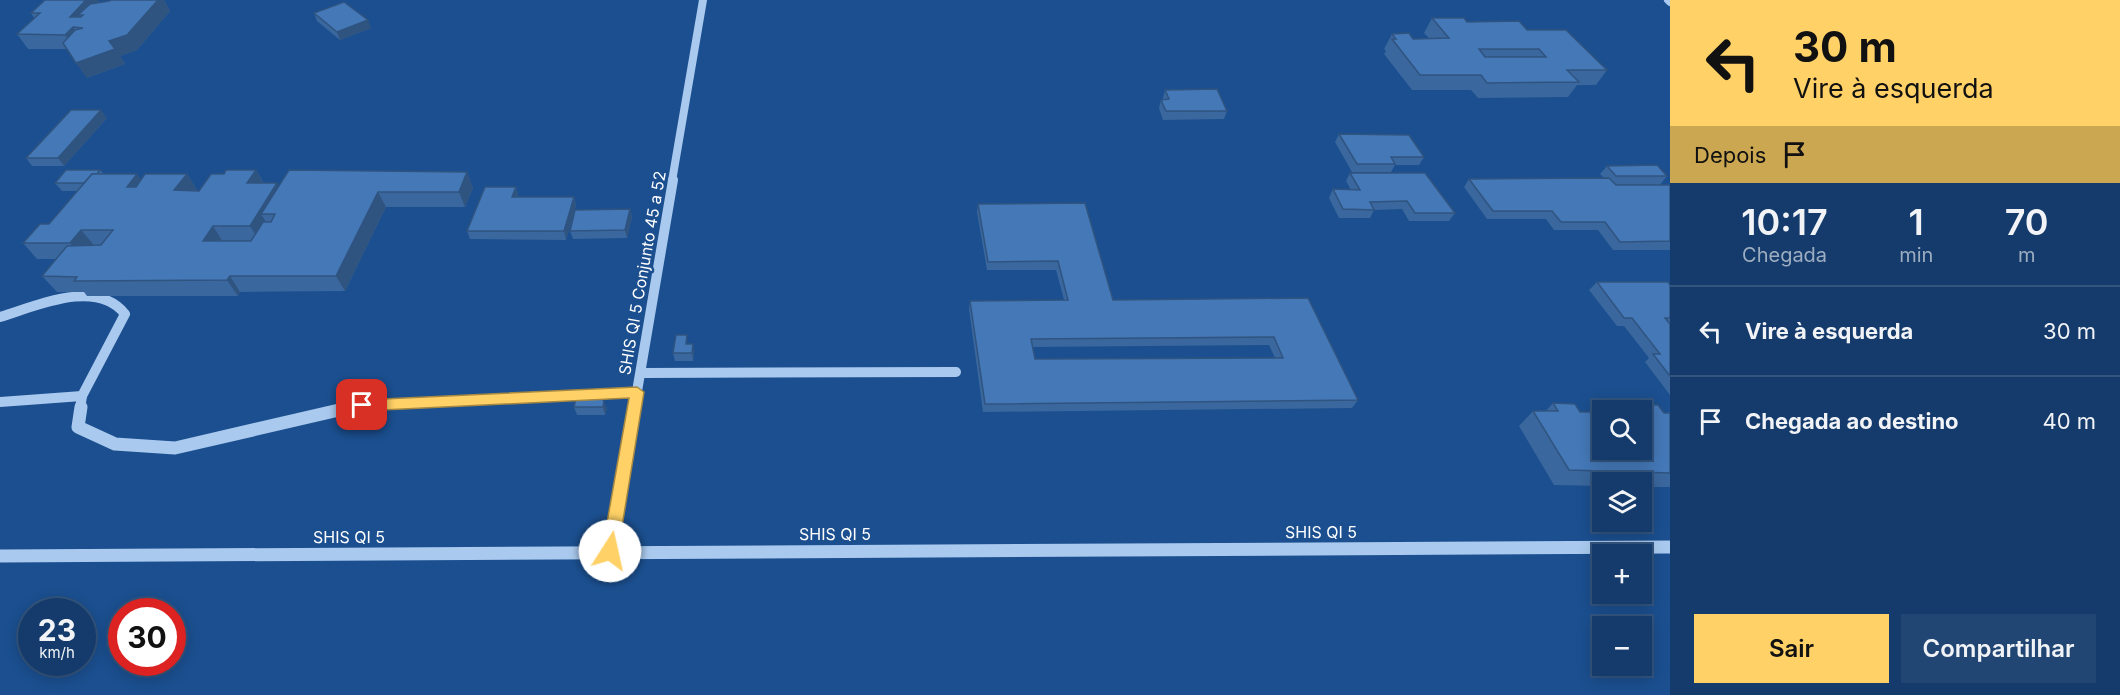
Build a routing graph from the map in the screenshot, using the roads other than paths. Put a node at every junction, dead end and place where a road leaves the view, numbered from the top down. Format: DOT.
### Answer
graph roads {
  1 [pos="703,0"];
  2 [pos="0,317"];
  3 [pos="956,372"];
  4 [pos="641,373"];
  5 [pos="637,392"];
  6 [pos="82,396"];
  7 [pos="0,402"];
  8 [pos="1670,547"];
  9 [pos="610,551"];
  10 [pos="0,556"];
  1 -- 4 [label="street, SHIS QI 5 Conjunto 45 a 52"];
  2 -- 6 [label="street"];
  3 -- 4 [label="street"];
  4 -- 5 [label="street, SHIS QI 5 Conjunto 45 a 52"];
  5 -- 6 [label="street"];
  5 -- 9 [label="street, SHIS QI 5 Conjunto 45 a 52"];
  6 -- 7 [label="street"];
  8 -- 9 [label="street, SHIS QI 5"];
  9 -- 10 [label="street, SHIS QI 5"];
}
